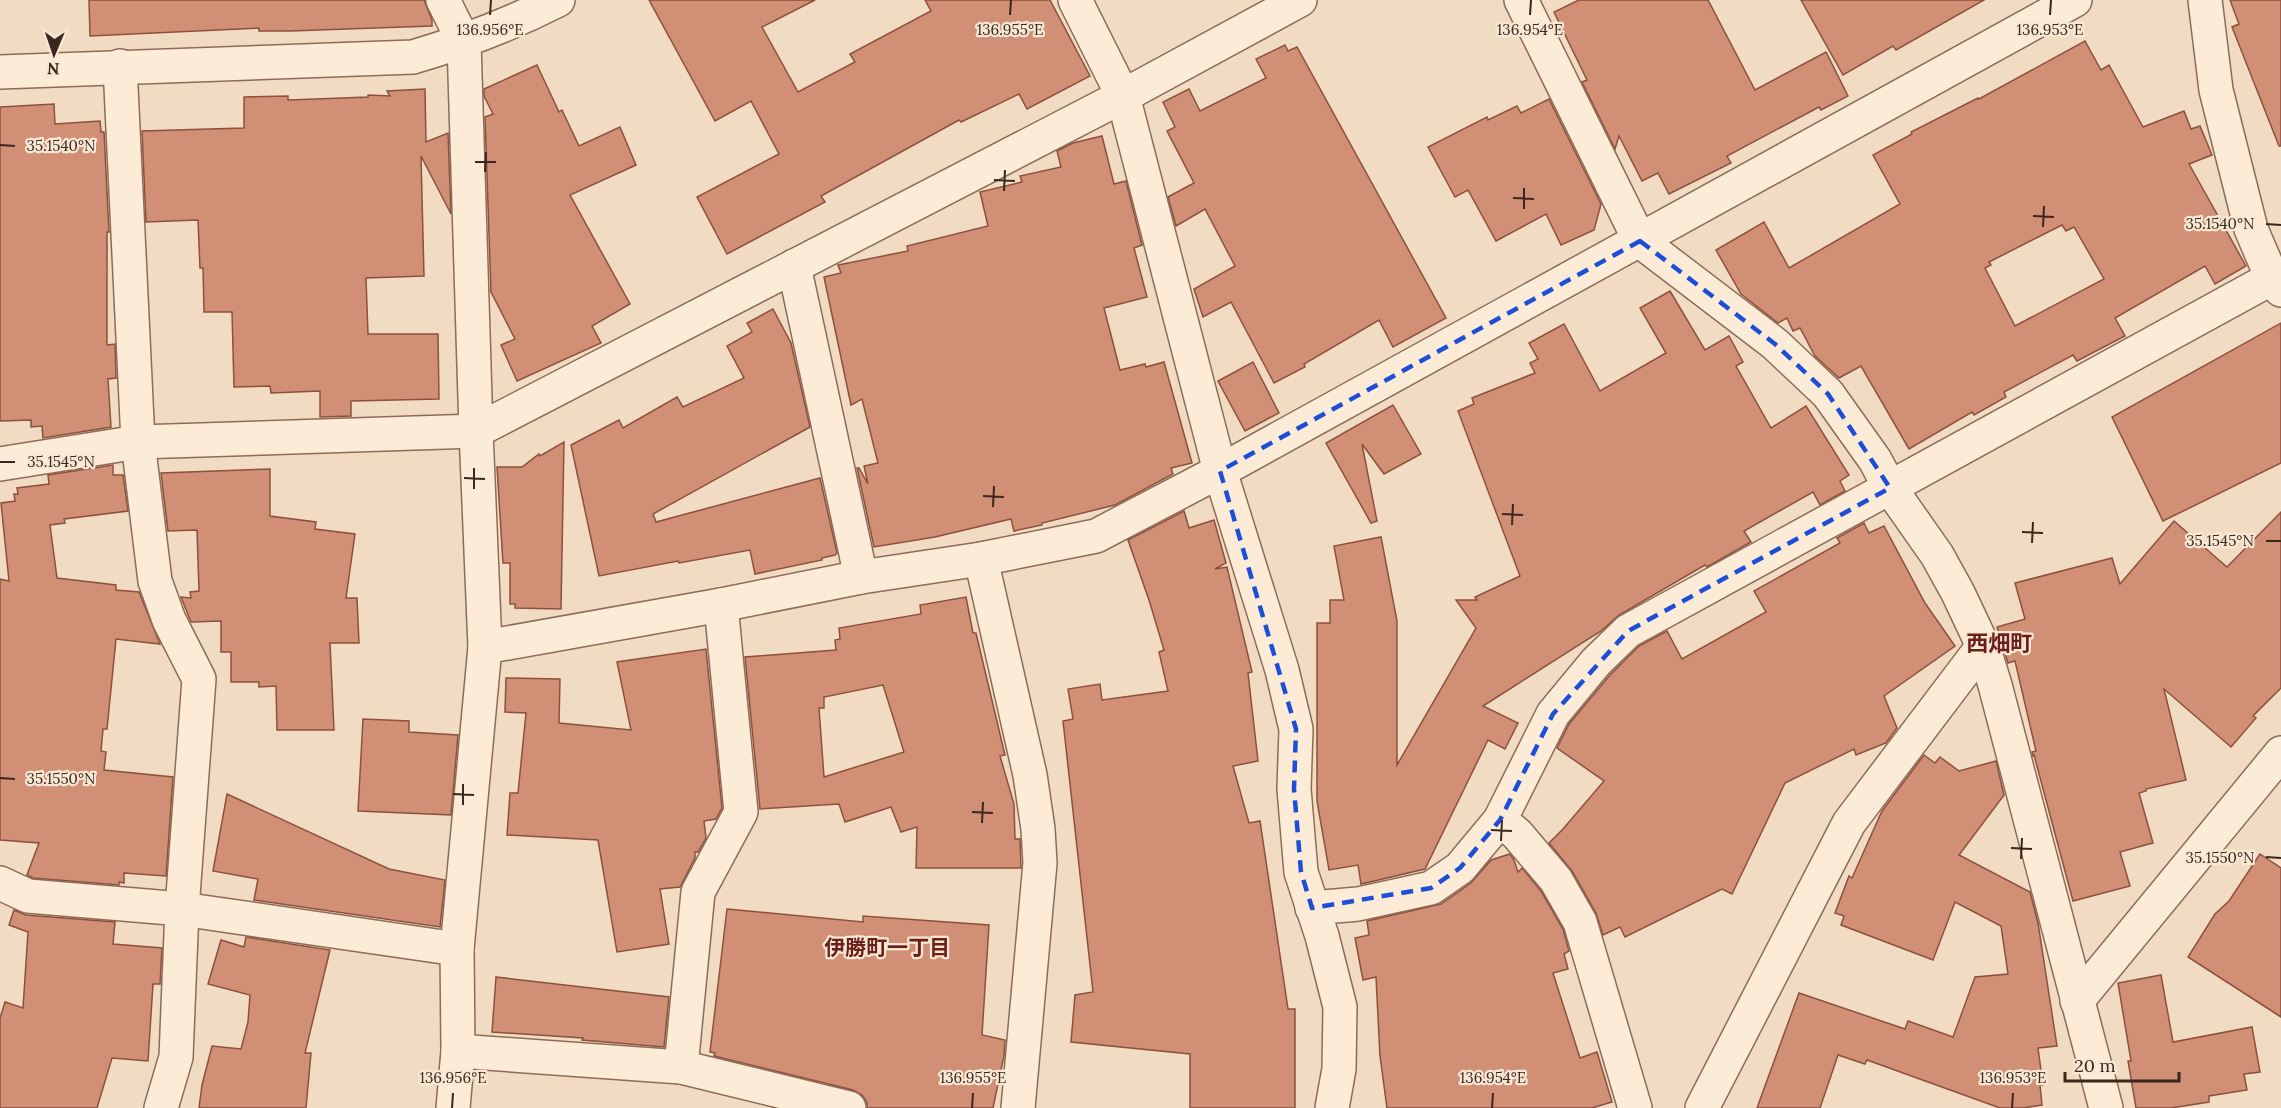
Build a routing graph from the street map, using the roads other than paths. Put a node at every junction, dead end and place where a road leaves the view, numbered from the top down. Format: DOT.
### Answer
graph roads {
  1 [pos="443,0"];
  2 [pos="558,0"];
  3 [pos="1075,0"];
  4 [pos="1300,0"];
  5 [pos="1521,0"];
  6 [pos="2075,0"];
  7 [pos="2205,0"];
  8 [pos="464,42"];
  9 [pos="120,66"];
  10 [pos="0,72"];
  11 [pos="1124,96"];
  12 [pos="1640,241"];
  13 [pos="794,266"];
  14 [pos="2277,284"];
  15 [pos="476,431"];
  16 [pos="138,442"];
  17 [pos="0,464"];
  18 [pos="1220,471"];
  19 [pos="1890,488"];
  20 [pos="981,559"];
  21 [pos="861,577"];
  22 [pos="721,605"];
  23 [pos="1983,646"];
  24 [pos="485,647"];
  25 [pos="2281,753"];
  26 [pos="1500,820"];
  27 [pos="0,883"];
  28 [pos="1312,908"];
  29 [pos="182,909"];
  30 [pos="457,949"];
  31 [pos="2077,1001"];
  32 [pos="458,1051"];
  33 [pos="681,1067"];
  34 [pos="162,1108"];
  35 [pos="453,1108"];
  36 [pos="849,1108"];
  37 [pos="1018,1108"];
  38 [pos="1332,1108"];
  39 [pos="1635,1108"];
  40 [pos="1702,1108"];
  41 [pos="2106,1108"];
  1 -- 8 [label="street"];
  2 -- 8 [label="street"];
  3 -- 11 [label="street"];
  4 -- 11 [label="street"];
  5 -- 12 [label="street"];
  6 -- 12 [label="street"];
  7 -- 14 [label="street"];
  8 -- 9 [label="street"];
  8 -- 15 [label="street"];
  9 -- 10 [label="street"];
  9 -- 16 [label="street"];
  11 -- 13 [label="street"];
  11 -- 18 [label="street"];
  12 -- 18 [label="street"];
  12 -- 19 [label="street"];
  13 -- 15 [label="street"];
  13 -- 21 [label="street"];
  14 -- 19 [label="street"];
  15 -- 16 [label="street"];
  15 -- 24 [label="street"];
  16 -- 17 [label="street"];
  16 -- 29 [label="street"];
  18 -- 20 [label="street"];
  18 -- 28 [label="street"];
  19 -- 23 [label="street"];
  19 -- 26 [label="street"];
  20 -- 21 [label="street"];
  20 -- 37 [label="street"];
  21 -- 22 [label="street"];
  22 -- 24 [label="street"];
  22 -- 33 [label="street"];
  23 -- 31 [label="street"];
  23 -- 40 [label="street"];
  24 -- 30 [label="street"];
  25 -- 31 [label="street"];
  26 -- 28 [label="street"];
  26 -- 39 [label="street"];
  27 -- 29 [label="street"];
  28 -- 38 [label="street"];
  29 -- 30 [label="street"];
  29 -- 34 [label="street"];
  30 -- 32 [label="street"];
  31 -- 41 [label="street"];
  32 -- 33 [label="street"];
  32 -- 35 [label="street"];
  33 -- 36 [label="street"];
}
